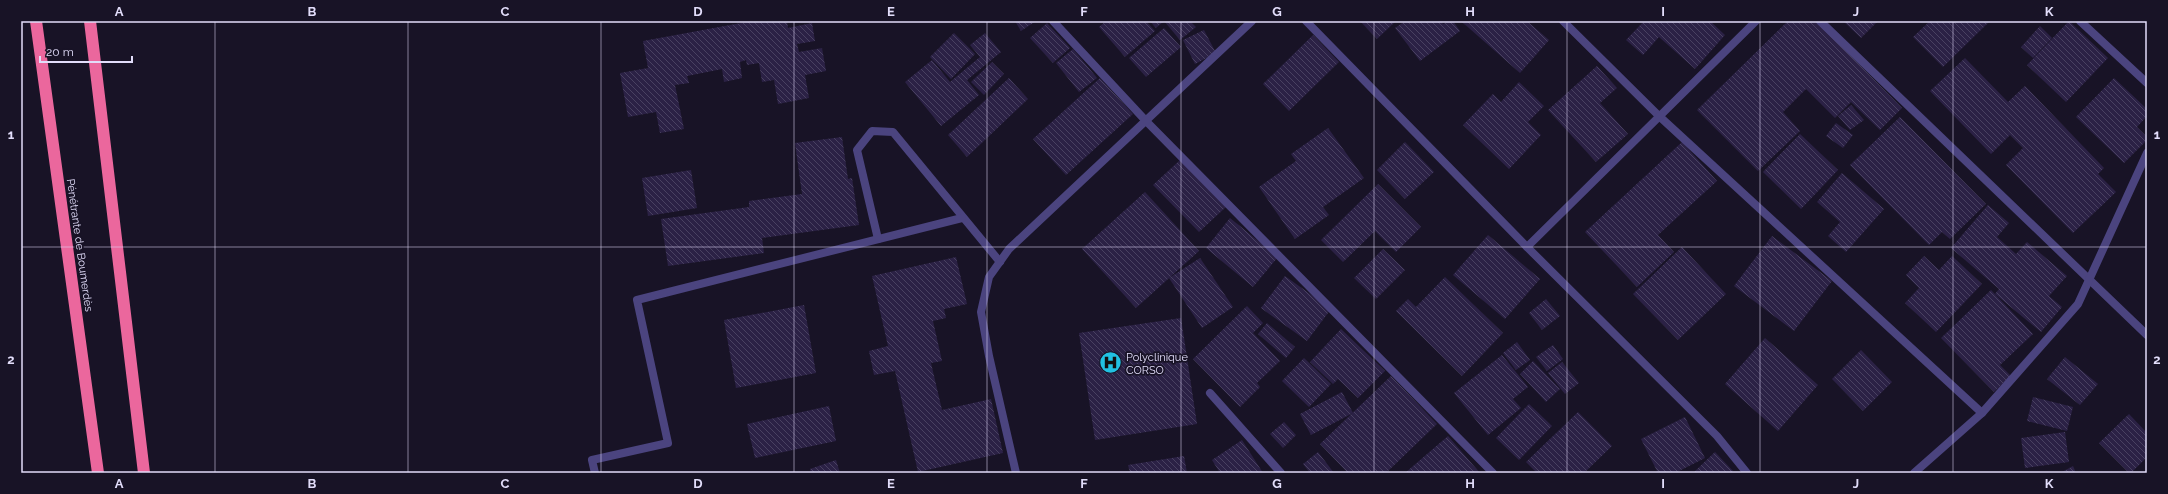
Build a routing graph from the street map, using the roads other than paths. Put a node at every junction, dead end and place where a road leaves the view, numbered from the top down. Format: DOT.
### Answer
graph roads {
  1 [pos="36,21"];
  2 [pos="90,21"];
  3 [pos="1053,21"];
  4 [pos="1252,21"];
  5 [pos="1306,21"];
  6 [pos="1563,21"];
  7 [pos="1756,21"];
  8 [pos="1820,21"];
  9 [pos="2080,21"];
  10 [pos="2147,83"];
  11 [pos="1658,116"];
  12 [pos="1146,121"];
  13 [pos="2147,153"];
  14 [pos="962,218"];
  15 [pos="878,239"];
  16 [pos="1527,247"];
  17 [pos="1000,262"];
  18 [pos="2089,281"];
  19 [pos="2147,335"];
  20 [pos="1210,393"];
  21 [pos="1982,412"];
  22 [pos="98,473"];
  23 [pos="144,473"];
  24 [pos="595,473"];
  25 [pos="1016,473"];
  26 [pos="1281,473"];
  27 [pos="1493,473"];
  28 [pos="1748,473"];
  29 [pos="1914,473"];
  1 -- 22 [label="highway, Pénétrante de Boumerdès"];
  2 -- 23 [label="highway"];
  3 -- 12 [label="street"];
  4 -- 12 [label="street"];
  5 -- 16 [label="street"];
  6 -- 11 [label="street"];
  7 -- 11 [label="street"];
  8 -- 18 [label="street"];
  9 -- 10 [label="street"];
  11 -- 16 [label="street"];
  11 -- 21 [label="street"];
  12 -- 17 [label="street"];
  12 -- 27 [label="street"];
  13 -- 18 [label="street"];
  14 -- 15 [label="street"];
  14 -- 15 [label="street"];
  14 -- 17 [label="street"];
  15 -- 24 [label="street"];
  16 -- 28 [label="street"];
  17 -- 25 [label="street"];
  18 -- 19 [label="street"];
  18 -- 21 [label="street"];
  20 -- 26 [label="street"];
  21 -- 29 [label="street"];
}
